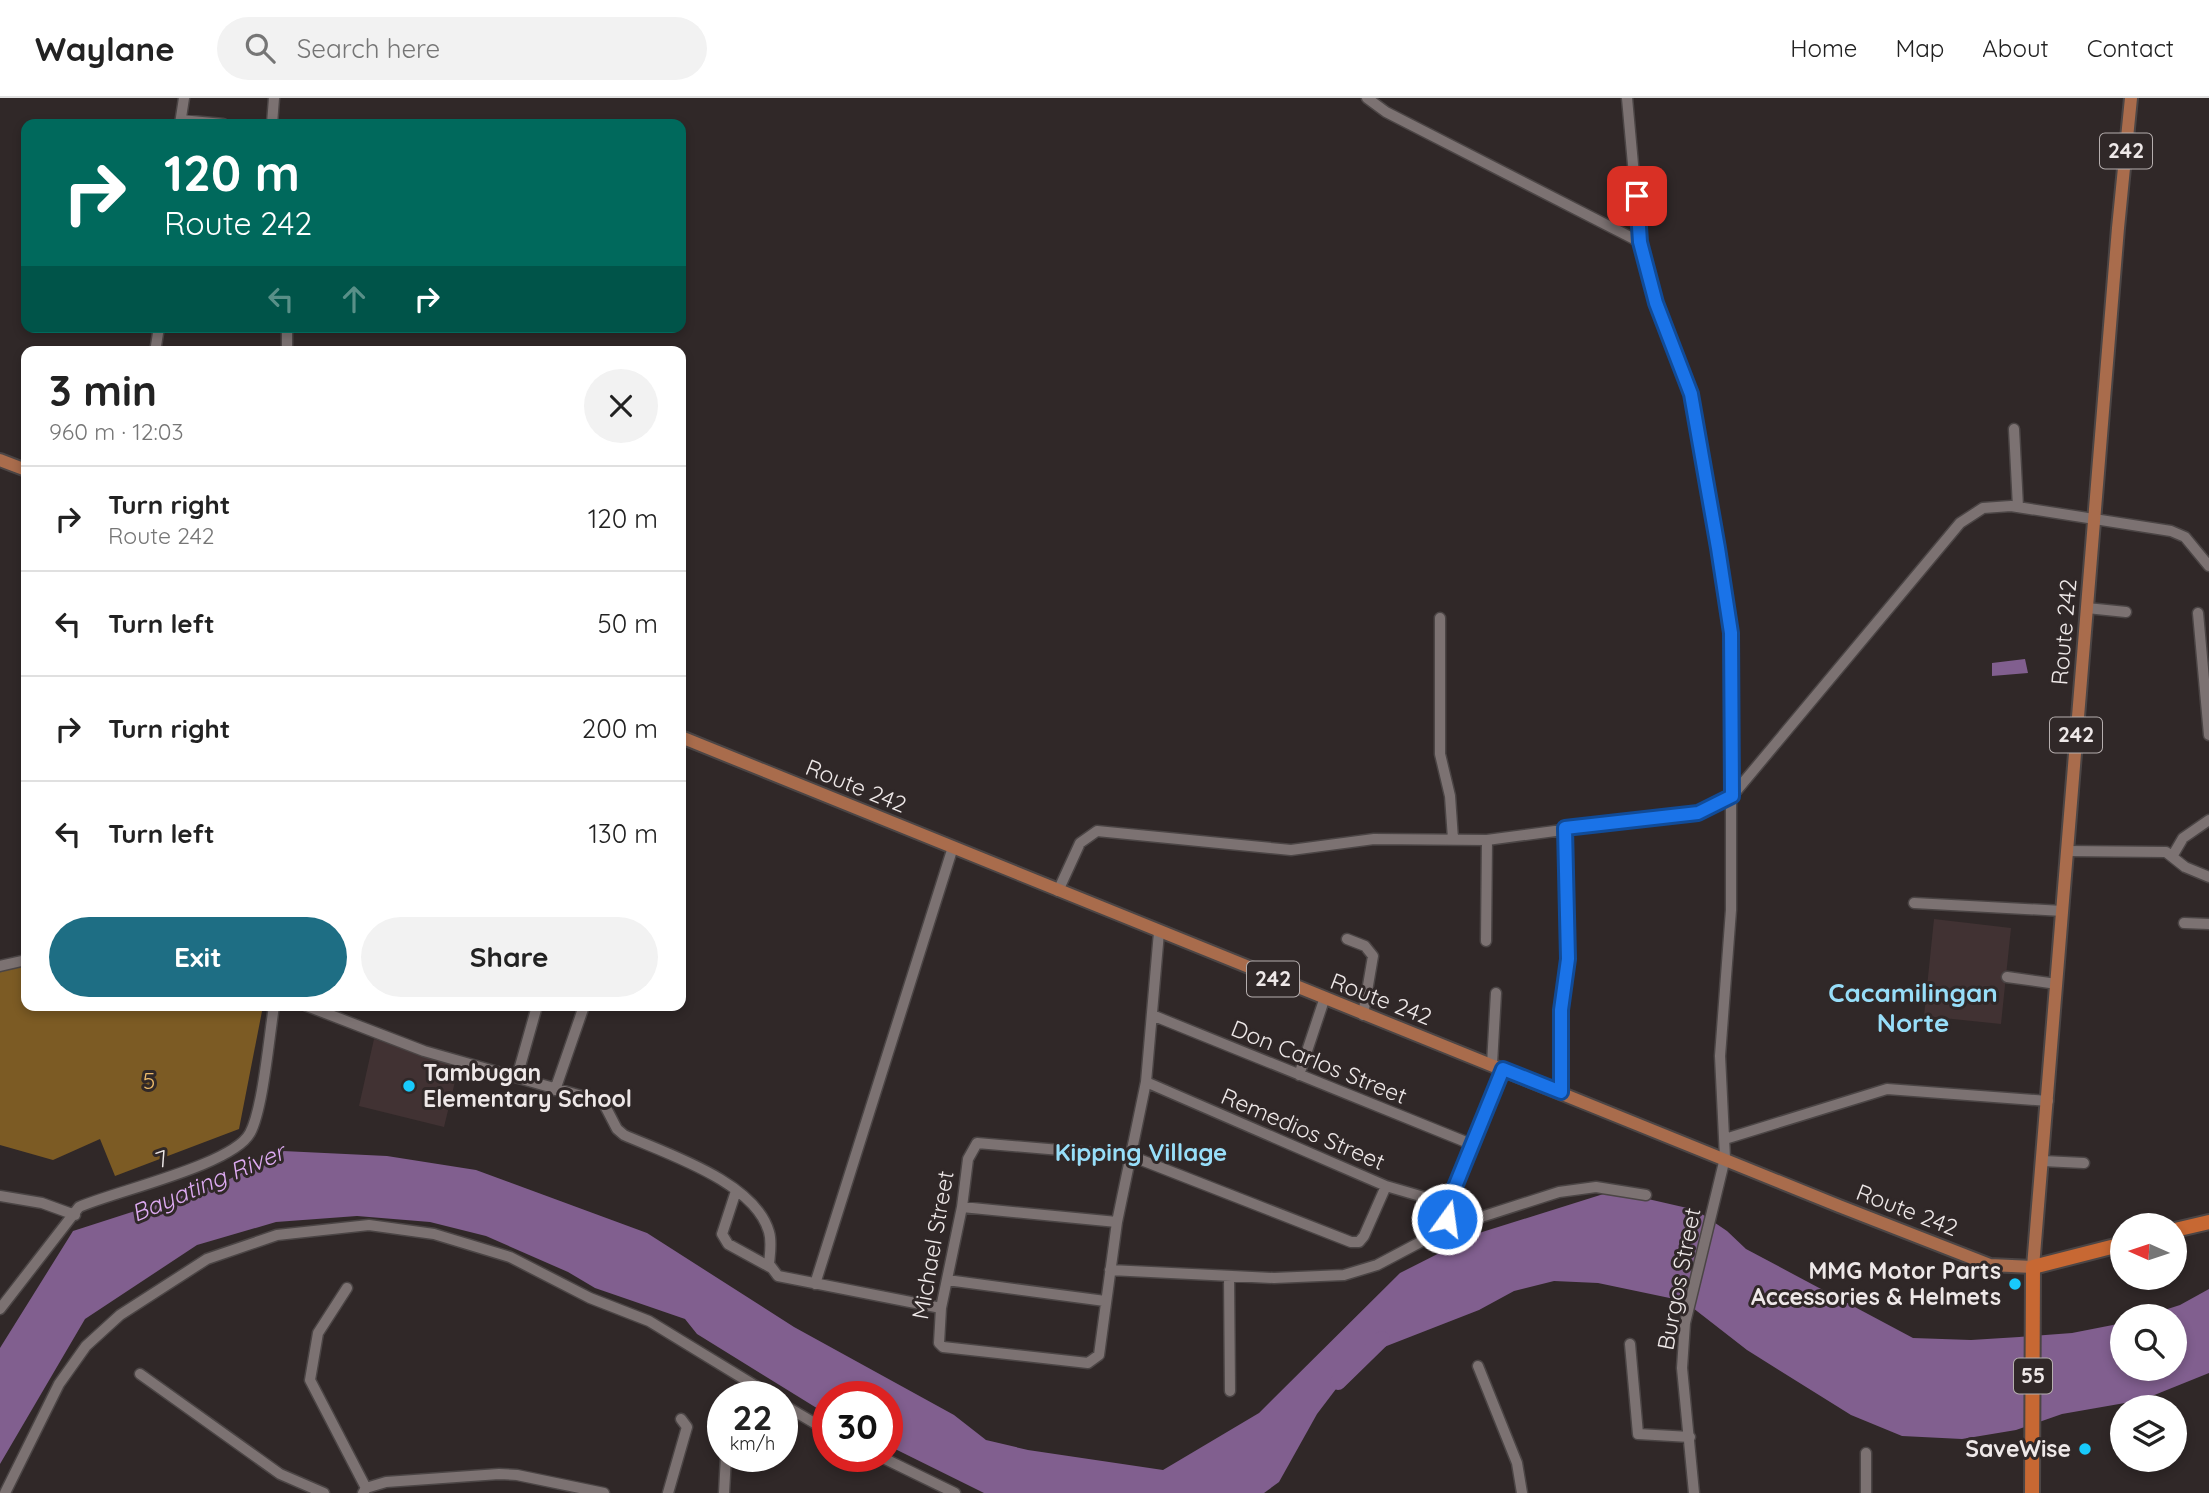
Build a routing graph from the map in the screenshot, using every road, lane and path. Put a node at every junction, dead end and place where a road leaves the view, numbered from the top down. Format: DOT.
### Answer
graph roads {
  1 [pos="184,98"];
  2 [pos="274,98"];
  3 [pos="1367,98"];
  4 [pos="1627,98"];
  5 [pos="2131,98"];
  6 [pos="180,119"];
  7 [pos="272,119"];
  8 [pos="1640,242"];
  9 [pos="2014,429"];
  10 [pos="0,460"];
  11 [pos="21,468"];
  12 [pos="2018,507"];
  13 [pos="2095,519"];
  14 [pos="2209,566"];
  15 [pos="2087,608"];
  16 [pos="2126,612"];
  17 [pos="2198,613"];
  18 [pos="1440,618"];
  19 [pos="2209,735"];
  20 [pos="686,739"];
  21 [pos="1732,796"];
  22 [pos="2209,820"];
  23 [pos="1565,828"];
  24 [pos="1453,839"];
  25 [pos="1487,840"];
  26 [pos="953,847"];
  27 [pos="2067,851"];
  28 [pos="2173,855"];
  29 [pos="2209,877"];
  30 [pos="1058,891"];
  31 [pos="1914,903"];
  32 [pos="2063,911"];
  33 [pos="2184,923"];
  34 [pos="2209,924"];
  35 [pos="1159,932"];
  36 [pos="1347,939"];
  37 [pos="1486,941"];
  38 [pos="21,961"];
  39 [pos="0,966"];
  40 [pos="2007,977"];
  41 [pos="2057,984"];
  42 [pos="1496,993"];
  43 [pos="1324,1000"];
  44 [pos="273,1011"];
  45 [pos="330,1011"];
  46 [pos="536,1011"];
  47 [pos="582,1011"];
  48 [pos="1152,1015"];
  49 [pos="1363,1015"];
  50 [pos="1497,1067"];
  51 [pos="1299,1075"];
  52 [pos="517,1077"];
  53 [pos="1146,1082"];
  54 [pos="555,1090"];
  55 [pos="1561,1092"];
  56 [pos="2048,1101"];
  57 [pos="1725,1139"];
  58 [pos="1471,1144"];
  59 [pos="1131,1156"];
  60 [pos="1725,1158"];
  61 [pos="2043,1161"];
  62 [pos="2084,1163"];
  63 [pos="1386,1186"];
  64 [pos="736,1191"];
  65 [pos="1646,1195"];
  66 [pos="0,1196"];
  67 [pos="1448,1204"];
  68 [pos="962,1207"];
  69 [pos="75,1215"];
  70 [pos="1117,1222"];
  71 [pos="2209,1222"];
  72 [pos="2188,1227"];
  73 [pos="1447,1228"];
  74 [pos="2110,1247"];
  75 [pos="770,1267"];
  76 [pos="2033,1267"];
  77 [pos="1110,1270"];
  78 [pos="1229,1277"];
  79 [pos="947,1279"];
  80 [pos="815,1284"];
  81 [pos="347,1288"];
  82 [pos="1105,1301"];
  83 [pos="941,1307"];
  84 [pos="0,1309"];
  85 [pos="1630,1344"];
  86 [pos="1478,1366"];
  87 [pos="140,1374"];
  88 [pos="748,1381"];
  89 [pos="1230,1391"];
  90 [pos="681,1419"];
  91 [pos="1690,1437"];
  92 [pos="1866,1453"];
  93 [pos="903,1468"];
  94 [pos="725,1472"];
  95 [pos="364,1490"];
  96 [pos="5,1493"];
  97 [pos="324,1493"];
  98 [pos="604,1493"];
  99 [pos="668,1493"];
  100 [pos="724,1493"];
  101 [pos="955,1493"];
  102 [pos="1522,1493"];
  103 [pos="1694,1493"];
  104 [pos="1866,1493"];
  105 [pos="2032,1493"];
  1 -- 6 [label="street"];
  2 -- 7 [label="street"];
  3 -- 8 [label="street"];
  4 -- 8 [label="street, Burgos Street"];
  5 -- 13 [label="main road, Route 242 / 242"];
  8 -- 21 [label="street, Burgos Street"];
  9 -- 12 [label="street"];
  10 -- 11 [label="main road"];
  12 -- 13 [label="street"];
  12 -- 21 [label="street"];
  13 -- 14 [label="street"];
  13 -- 15 [label="main road, Route 242 / 242"];
  15 -- 16 [label="street"];
  15 -- 27 [label="main road, Route 242 / 242"];
  17 -- 19 [label="street"];
  18 -- 24 [label="street"];
  20 -- 26 [label="main road, Route 242 / 242"];
  21 -- 23 [label="street"];
  21 -- 57 [label="street, Burgos Street"];
  22 -- 28 [label="street"];
  23 -- 25 [label="street"];
  23 -- 55 [label="street"];
  24 -- 25 [label="street"];
  24 -- 30 [label="street"];
  25 -- 37 [label="street"];
  26 -- 30 [label="main road, Route 242 / 242"];
  26 -- 80 [label="street"];
  27 -- 28 [label="street"];
  27 -- 32 [label="main road, Route 242 / 242"];
  28 -- 29 [label="street"];
  30 -- 35 [label="main road, Route 242 / 242"];
  31 -- 32 [label="street"];
  32 -- 41 [label="main road, Route 242 / 242"];
  33 -- 34 [label="street"];
  35 -- 43 [label="main road, Route 242 / 242"];
  35 -- 48 [label="street"];
  36 -- 49 [label="street"];
  38 -- 39 [label="street"];
  40 -- 41 [label="street"];
  41 -- 56 [label="main road, Route 242 / 242"];
  42 -- 50 [label="street"];
  43 -- 49 [label="main road, Route 242 / 242"];
  43 -- 51 [label="street"];
  44 -- 69 [label="street, 7"];
  45 -- 52 [label="street"];
  46 -- 52 [label="street"];
  47 -- 54 [label="street"];
  48 -- 51 [label="street, Don Carlos Street"];
  48 -- 53 [label="street"];
  49 -- 50 [label="main road, Route 242 / 242"];
  50 -- 55 [label="main road, Route 242 / 242"];
  50 -- 58 [label="street"];
  51 -- 58 [label="street, Don Carlos Street"];
  52 -- 54 [label="street"];
  53 -- 59 [label="street"];
  53 -- 63 [label="street, Remedios Street"];
  54 -- 64 [label="street"];
  55 -- 60 [label="main road, Route 242 / 242"];
  56 -- 57 [label="street"];
  56 -- 61 [label="main road, Route 242 / 242"];
  57 -- 60 [label="street, Burgos Street"];
  58 -- 67 [label="street"];
  59 -- 63 [label="street"];
  59 -- 68 [label="street, Michael Street"];
  59 -- 70 [label="street"];
  60 -- 76 [label="main road, Route 242 / 242"];
  60 -- 91 [label="street, Burgos Street"];
  61 -- 62 [label="street"];
  61 -- 76 [label="main road, Route 242 / 242"];
  63 -- 67 [label="street, Remedios Street"];
  64 -- 75 [label="street"];
  64 -- 75 [label="street"];
  65 -- 73 [label="street"];
  66 -- 69 [label="street"];
  67 -- 73 [label="street"];
  68 -- 70 [label="street"];
  68 -- 79 [label="street, Michael Street"];
  69 -- 84 [label="street, 7"];
  70 -- 77 [label="street"];
  71 -- 72 [label="highway"];
  73 -- 78 [label="street"];
  74 -- 76 [label="highway"];
  75 -- 80 [label="street"];
  76 -- 105 [label="highway, 55"];
  77 -- 78 [label="street"];
  77 -- 82 [label="street"];
  78 -- 89 [label="street"];
  79 -- 82 [label="street"];
  79 -- 83 [label="street, Michael Street"];
  80 -- 83 [label="street"];
  81 -- 95 [label="street"];
  82 -- 83 [label="street, Michael Street"];
  85 -- 91 [label="street"];
  86 -- 102 [label="street"];
  87 -- 97 [label="street"];
  88 -- 96 [label="street"];
  90 -- 99 [label="street"];
  91 -- 103 [label="street, Burgos Street"];
  92 -- 104 [label="street"];
  93 -- 101 [label="street"];
  94 -- 100 [label="street"];
  95 -- 98 [label="street"];
}
